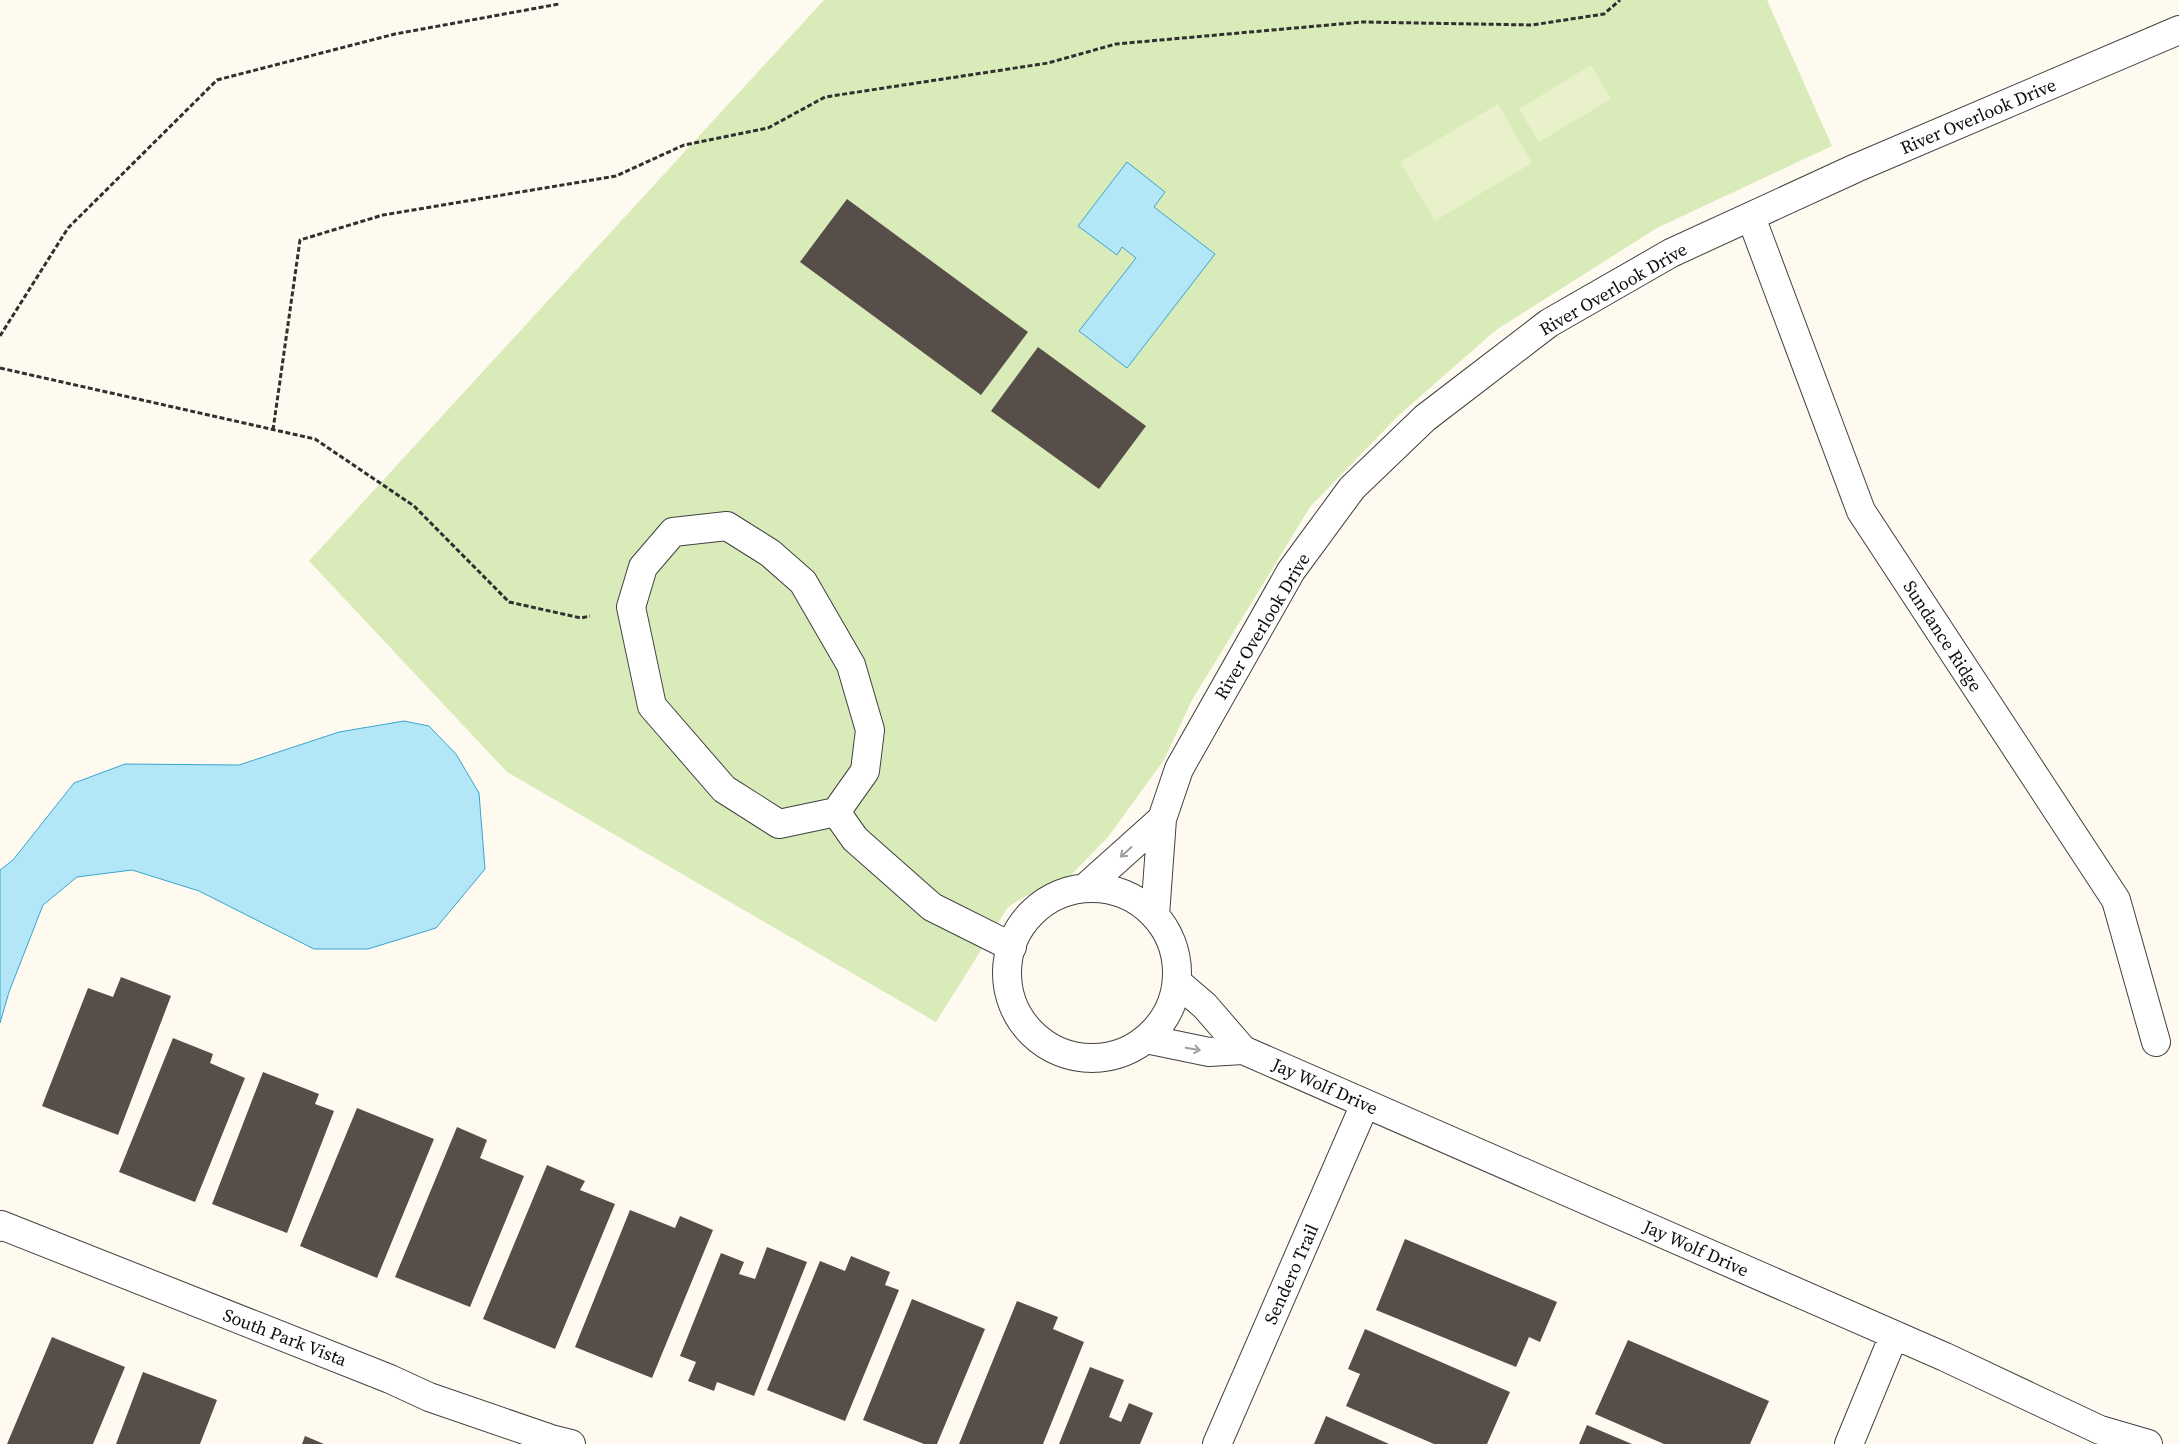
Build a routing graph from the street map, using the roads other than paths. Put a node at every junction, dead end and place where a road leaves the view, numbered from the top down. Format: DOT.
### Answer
graph roads {
  1 [pos="2179,30"];
  2 [pos="1751,217"];
  3 [pos="836,812"];
  4 [pos="1162,819"];
  5 [pos="1085,888"];
  6 [pos="1155,916"];
  7 [pos="1012,947"];
  8 [pos="1177,982"];
  9 [pos="1146,1039"];
  10 [pos="2156,1042"];
  11 [pos="1244,1050"];
  12 [pos="1365,1104"];
  13 [pos="0,1226"];
  14 [pos="1894,1335"];
  15 [pos="571,1444"];
  16 [pos="1217,1444"];
  17 [pos="1849,1444"];
  18 [pos="2148,1444"];
  1 -- 2 [label="street, River Overlook Drive"];
  2 -- 4 [label="street, River Overlook Drive"];
  2 -- 10 [label="street, Sundance Ridge"];
  3 -- 3 [label="street"];
  3 -- 7 [label="street"];
  4 -- 5 [label="street, one-way"];
  4 -- 6 [label="street, River Overlook Drive"];
  5 -- 6 [label="street"];
  5 -- 7 [label="street"];
  6 -- 8 [label="street"];
  7 -- 9 [label="street"];
  8 -- 9 [label="street"];
  8 -- 11 [label="street, Jay Wolf Drive"];
  9 -- 11 [label="street, Jay Wolf Drive, one-way"];
  11 -- 12 [label="street, Jay Wolf Drive"];
  12 -- 14 [label="street, Jay Wolf Drive"];
  12 -- 16 [label="street, Sendero Trail"];
  13 -- 15 [label="street, South Park Vista"];
  14 -- 17 [label="street"];
  14 -- 18 [label="street, Jay Wolf Drive"];
}
